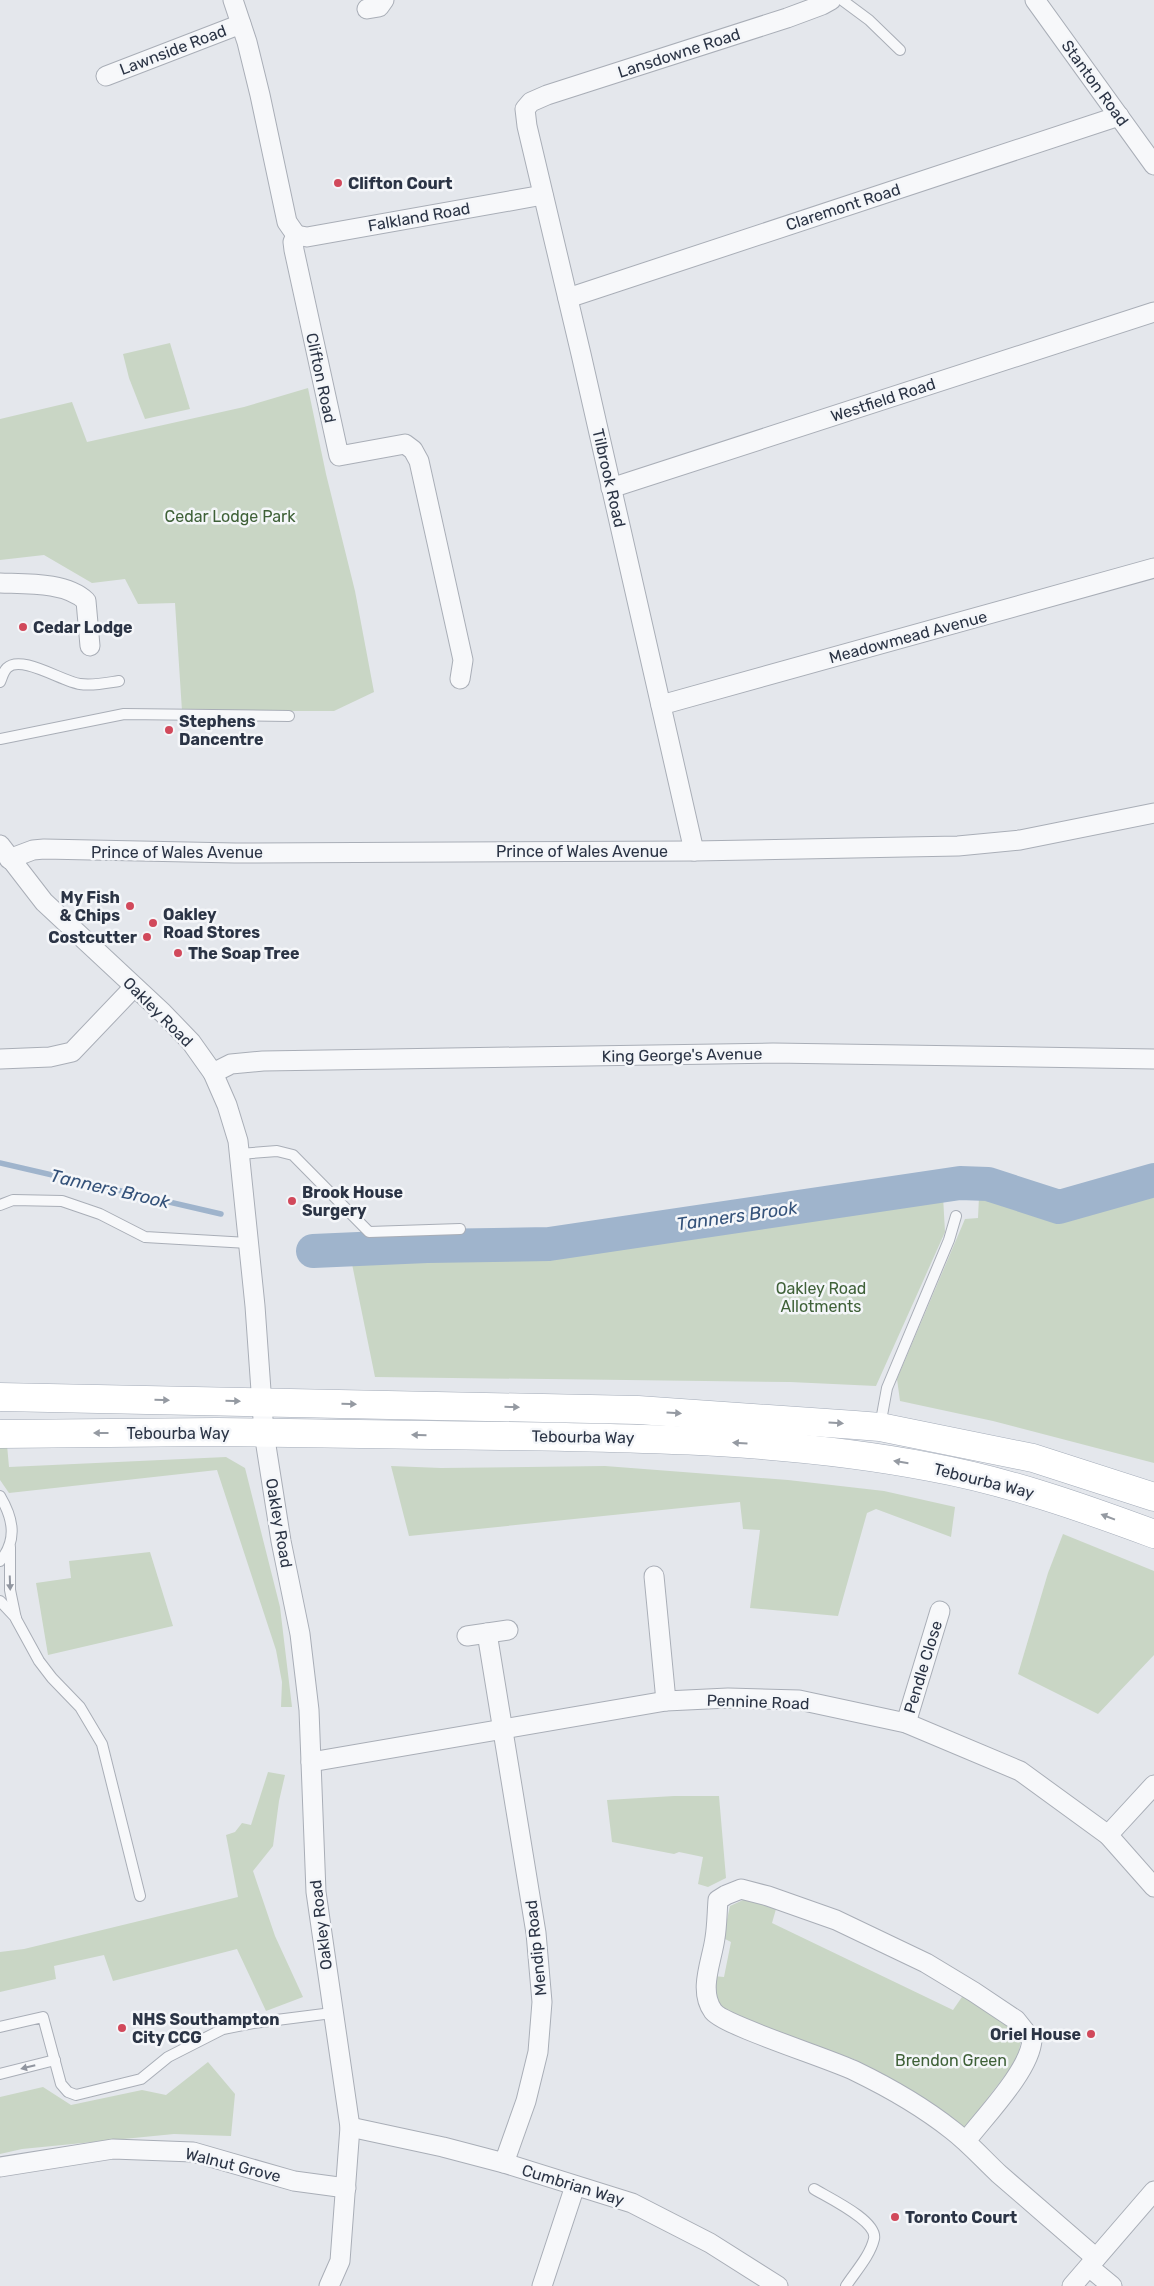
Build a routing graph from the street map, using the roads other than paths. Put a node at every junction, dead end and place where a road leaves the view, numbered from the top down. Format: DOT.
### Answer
graph roads {
  1 [pos="232,0"];
  2 [pos="384,0"];
  3 [pos="831,0"];
  4 [pos="842,0"];
  5 [pos="1035,0"];
  6 [pos="367,9"];
  7 [pos="241,24"];
  8 [pos="900,50"];
  9 [pos="106,76"];
  10 [pos="527,105"];
  11 [pos="1119,116"];
  12 [pos="1154,165"];
  13 [pos="543,195"];
  14 [pos="296,235"];
  15 [pos="568,298"];
  16 [pos="1154,312"];
  17 [pos="611,488"];
  18 [pos="1154,568"];
  19 [pos="0,584"];
  20 [pos="90,646"];
  21 [pos="460,678"];
  22 [pos="119,681"];
  23 [pos="0,682"];
  24 [pos="661,704"];
  25 [pos="289,716"];
  26 [pos="0,739"];
  27 [pos="1154,814"];
  28 [pos="694,851"];
  29 [pos="5,852"];
  30 [pos="134,987"];
  31 [pos="0,1059"];
  32 [pos="1154,1059"];
  33 [pos="213,1073"];
  34 [pos="239,1154"];
  35 [pos="0,1205"];
  36 [pos="956,1216"];
  37 [pos="460,1229"];
  38 [pos="248,1243"];
  39 [pos="0,1397"];
  40 [pos="260,1402"];
  41 [pos="880,1427"];
  42 [pos="264,1433"];
  43 [pos="0,1434"];
  44 [pos="0,1496"];
  45 [pos="1154,1497"];
  46 [pos="1154,1534"];
  47 [pos="10,1547"];
  48 [pos="0,1561"];
  49 [pos="654,1576"];
  50 [pos="0,1601"];
  51 [pos="940,1611"];
  52 [pos="16,1619"];
  53 [pos="508,1630"];
  54 [pos="487,1633"];
  55 [pos="467,1636"];
  56 [pos="666,1701"];
  57 [pos="906,1723"];
  58 [pos="503,1729"];
  59 [pos="311,1762"];
  60 [pos="1154,1785"];
  61 [pos="1108,1835"];
  62 [pos="1154,1887"];
  63 [pos="140,1896"];
  64 [pos="332,2013"];
  65 [pos="0,2028"];
  66 [pos="55,2060"];
  67 [pos="0,2074"];
  68 [pos="350,2127"];
  69 [pos="966,2141"];
  70 [pos="504,2163"];
  71 [pos="0,2167"];
  72 [pos="575,2186"];
  73 [pos="346,2188"];
  74 [pos="814,2189"];
  75 [pos="1154,2191"];
  76 [pos="1092,2263"];
  77 [pos="329,2286"];
  78 [pos="542,2286"];
  79 [pos="778,2286"];
  80 [pos="846,2286"];
  81 [pos="1072,2286"];
  82 [pos="1112,2286"];
  1 -- 7 [label="street, Clifton Road"];
  2 -- 6 [label="street"];
  3 -- 10 [label="street, Lansdowne Road"];
  4 -- 8 [label="lane"];
  5 -- 11 [label="street, Stanton Road"];
  7 -- 9 [label="street, Lawnside Road"];
  7 -- 14 [label="street, Clifton Road"];
  10 -- 13 [label="street, Tilbrook Road"];
  11 -- 12 [label="street, Stanton Road"];
  11 -- 15 [label="street, Claremont Road"];
  13 -- 14 [label="street, Falkland Road"];
  13 -- 15 [label="street, Tilbrook Road"];
  14 -- 21 [label="street, Clifton Road"];
  15 -- 17 [label="street, Tilbrook Road"];
  16 -- 17 [label="street, Westfield Road"];
  17 -- 24 [label="street, Tilbrook Road"];
  18 -- 24 [label="street, Meadowmead Avenue"];
  19 -- 20 [label="street"];
  22 -- 23 [label="lane"];
  24 -- 28 [label="street, Tilbrook Road"];
  25 -- 26 [label="lane"];
  27 -- 28 [label="street, Prince of Wales Avenue"];
  28 -- 29 [label="street, Prince of Wales Avenue"];
  29 -- 30 [label="street, Oakley Road"];
  30 -- 31 [label="street"];
  30 -- 33 [label="street, Oakley Road"];
  32 -- 33 [label="street, King George's Avenue"];
  33 -- 34 [label="street, Oakley Road"];
  34 -- 37 [label="lane"];
  34 -- 38 [label="street, Oakley Road"];
  35 -- 38 [label="lane"];
  36 -- 41 [label="lane"];
  38 -- 40 [label="street, Oakley Road"];
  39 -- 40 [label="main road, Tebourba Way, one-way"];
  40 -- 41 [label="main road, Tebourba Way, one-way"];
  40 -- 42 [label="street, Oakley Road"];
  41 -- 45 [label="main road, Tebourba Way"];
  42 -- 43 [label="main road, Tebourba Way, one-way"];
  46 -- 42 [label="main road, Tebourba Way, one-way"];
  42 -- 59 [label="street, Oakley Road"];
  44 -- 47 [label="lane"];
  47 -- 48 [label="lane"];
  47 -- 52 [label="lane, one-way"];
  49 -- 56 [label="street"];
  50 -- 52 [label="lane"];
  51 -- 57 [label="street, Pendle Close"];
  52 -- 63 [label="lane"];
  53 -- 54 [label="street"];
  54 -- 55 [label="street"];
  54 -- 58 [label="street, Mendip Road"];
  56 -- 57 [label="street, Pennine Road"];
  56 -- 58 [label="street, Pennine Road"];
  57 -- 61 [label="street, Pennine Road"];
  58 -- 59 [label="street, Pennine Road"];
  58 -- 70 [label="street, Mendip Road"];
  59 -- 64 [label="street, Oakley Road"];
  60 -- 61 [label="street"];
  61 -- 62 [label="street, Pennine Road"];
  64 -- 66 [label="lane"];
  64 -- 68 [label="street, Oakley Road"];
  65 -- 66 [label="lane"];
  66 -- 67 [label="lane, one-way"];
  68 -- 70 [label="street, Cumbrian Way"];
  68 -- 73 [label="street, Oakley Road"];
  69 -- 69 [label="street"];
  69 -- 76 [label="street"];
  70 -- 72 [label="street, Cumbrian Way"];
  71 -- 73 [label="street, Walnut Grove"];
  72 -- 78 [label="street"];
  72 -- 79 [label="street, Cumbrian Way"];
  73 -- 77 [label="street, Oakley Road"];
  74 -- 80 [label="lane"];
  75 -- 76 [label="street"];
  76 -- 81 [label="street"];
  76 -- 82 [label="street"];
}
